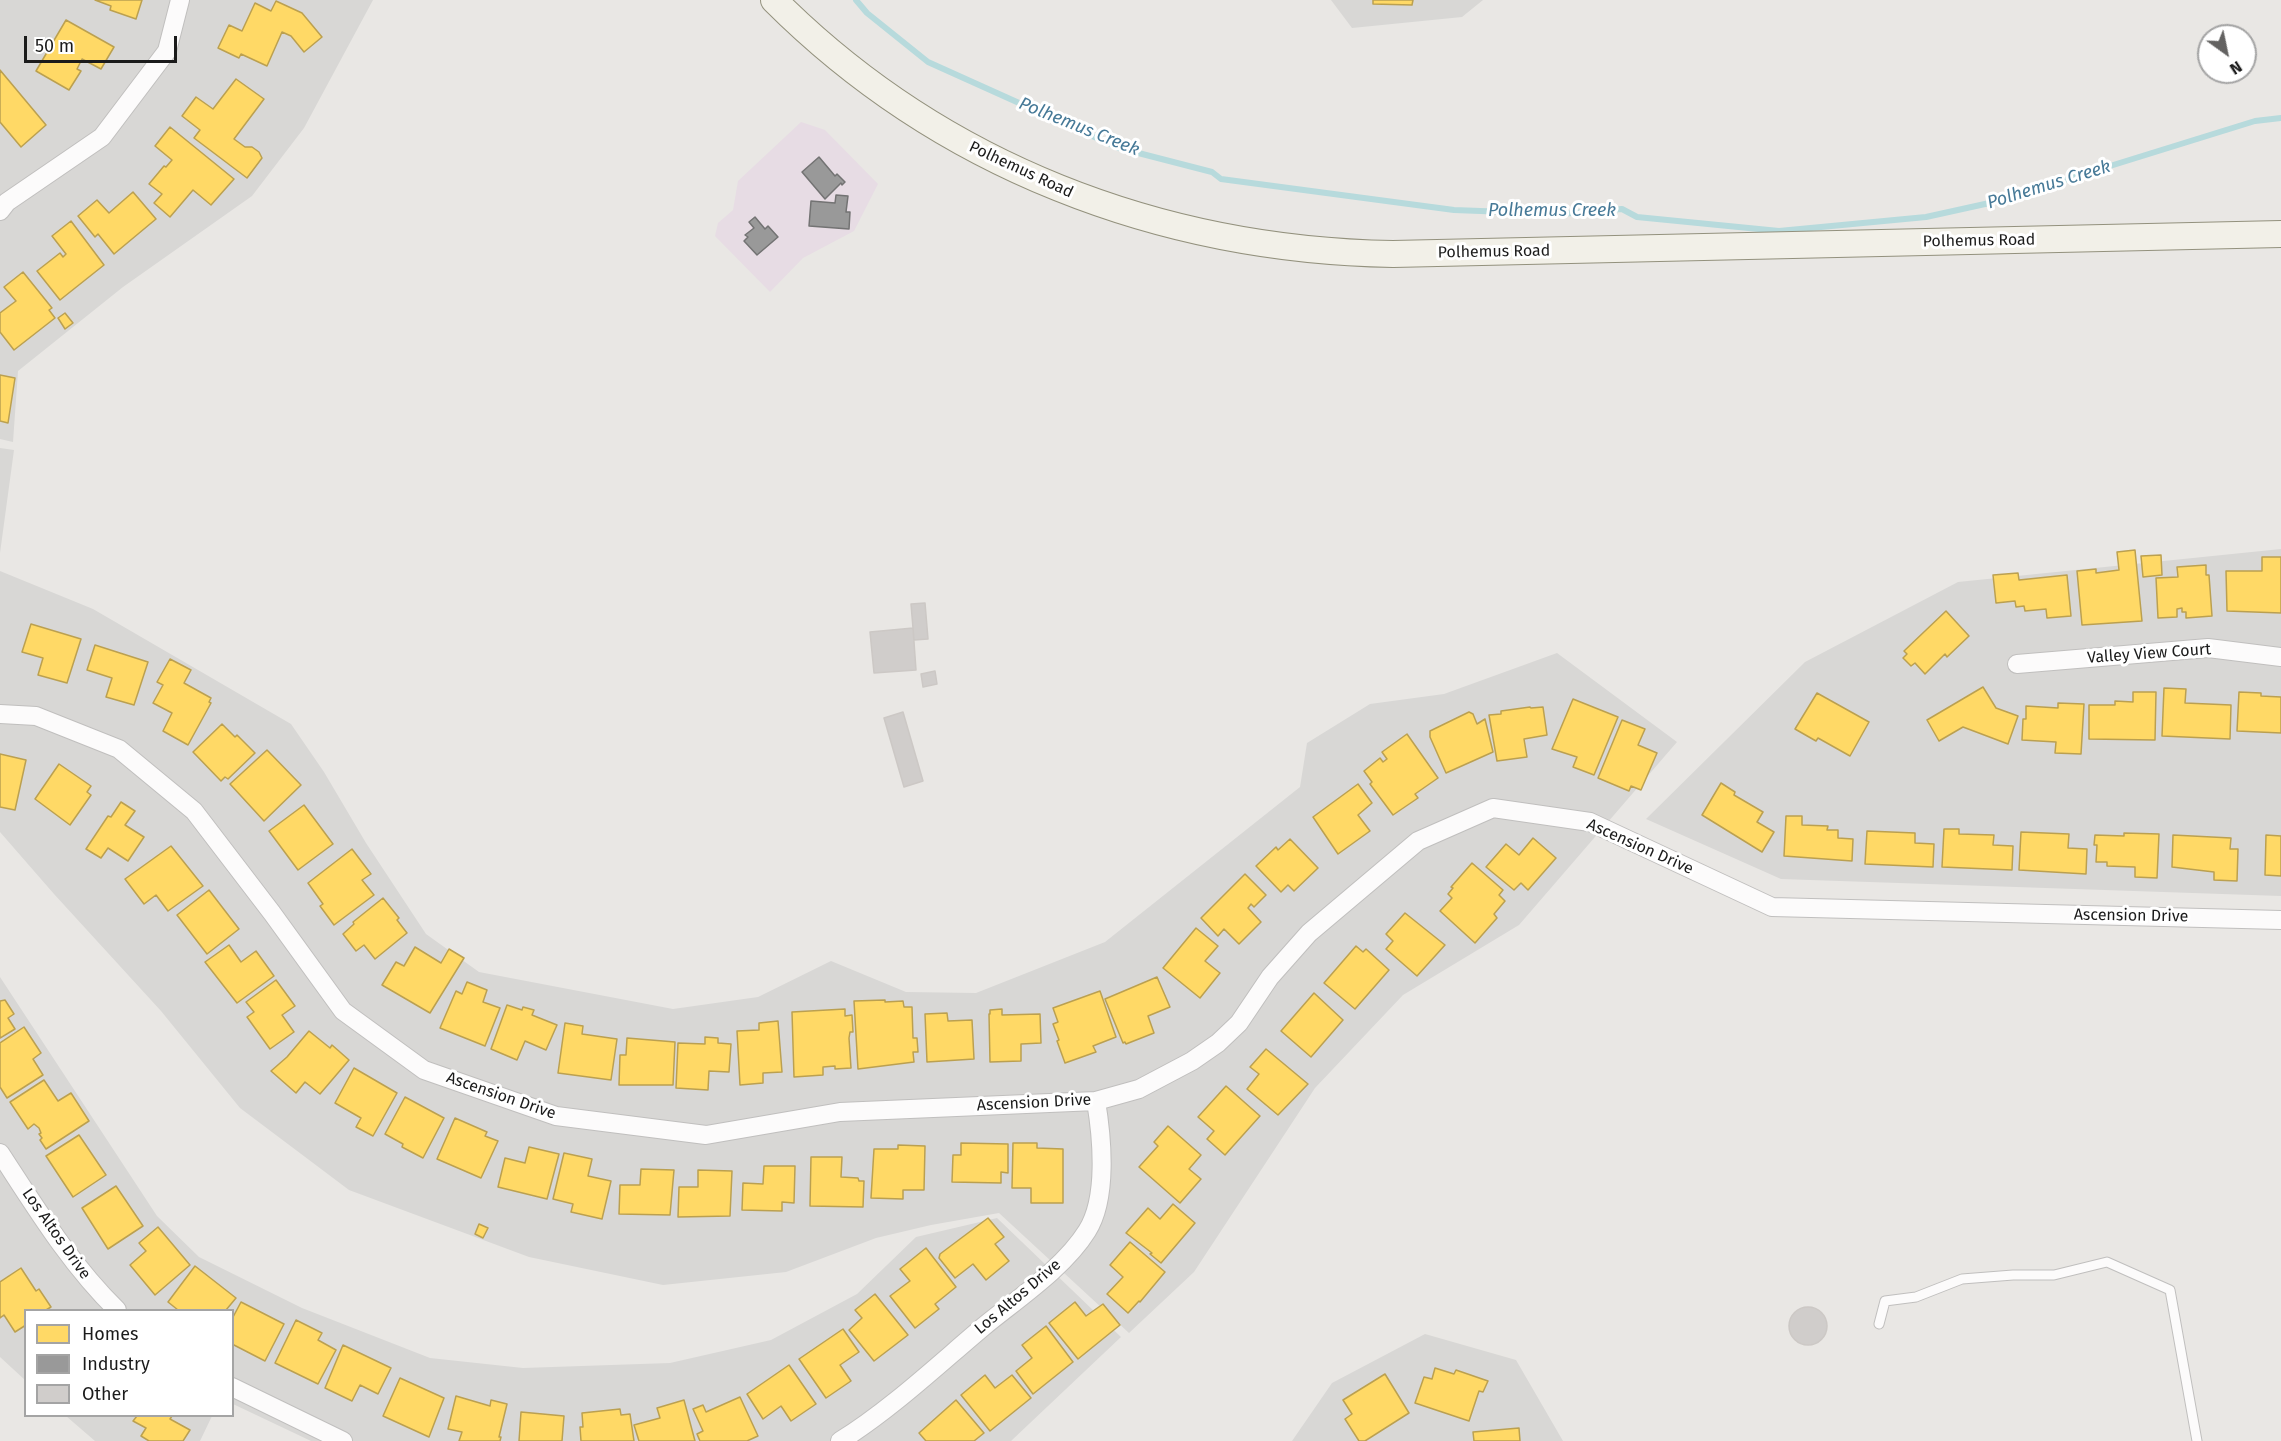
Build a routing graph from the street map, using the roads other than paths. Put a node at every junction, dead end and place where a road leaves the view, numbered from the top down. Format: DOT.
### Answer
graph roads {
  1 [pos="180,0"];
  2 [pos="774,0"];
  3 [pos="2,203"];
  4 [pos="2281,234"];
  5 [pos="2281,657"];
  6 [pos="2017,664"];
  7 [pos="0,714"];
  8 [pos="2281,920"];
  9 [pos="1096,1101"];
  10 [pos="0,1153"];
  11 [pos="115,1309"];
  12 [pos="1879,1324"];
  13 [pos="234,1388"];
  14 [pos="343,1441"];
  15 [pos="840,1441"];
  16 [pos="2197,1441"];
  1 -- 3 [label="street"];
  2 -- 4 [label="main road, Polhemus Road"];
  5 -- 6 [label="street, Valley View Court"];
  7 -- 9 [label="street, Ascension Drive"];
  8 -- 9 [label="street, Ascension Drive"];
  9 -- 15 [label="street, Los Altos Drive"];
  10 -- 11 [label="street, Los Altos Drive"];
  12 -- 16 [label="lane"];
  13 -- 14 [label="street"];
}
